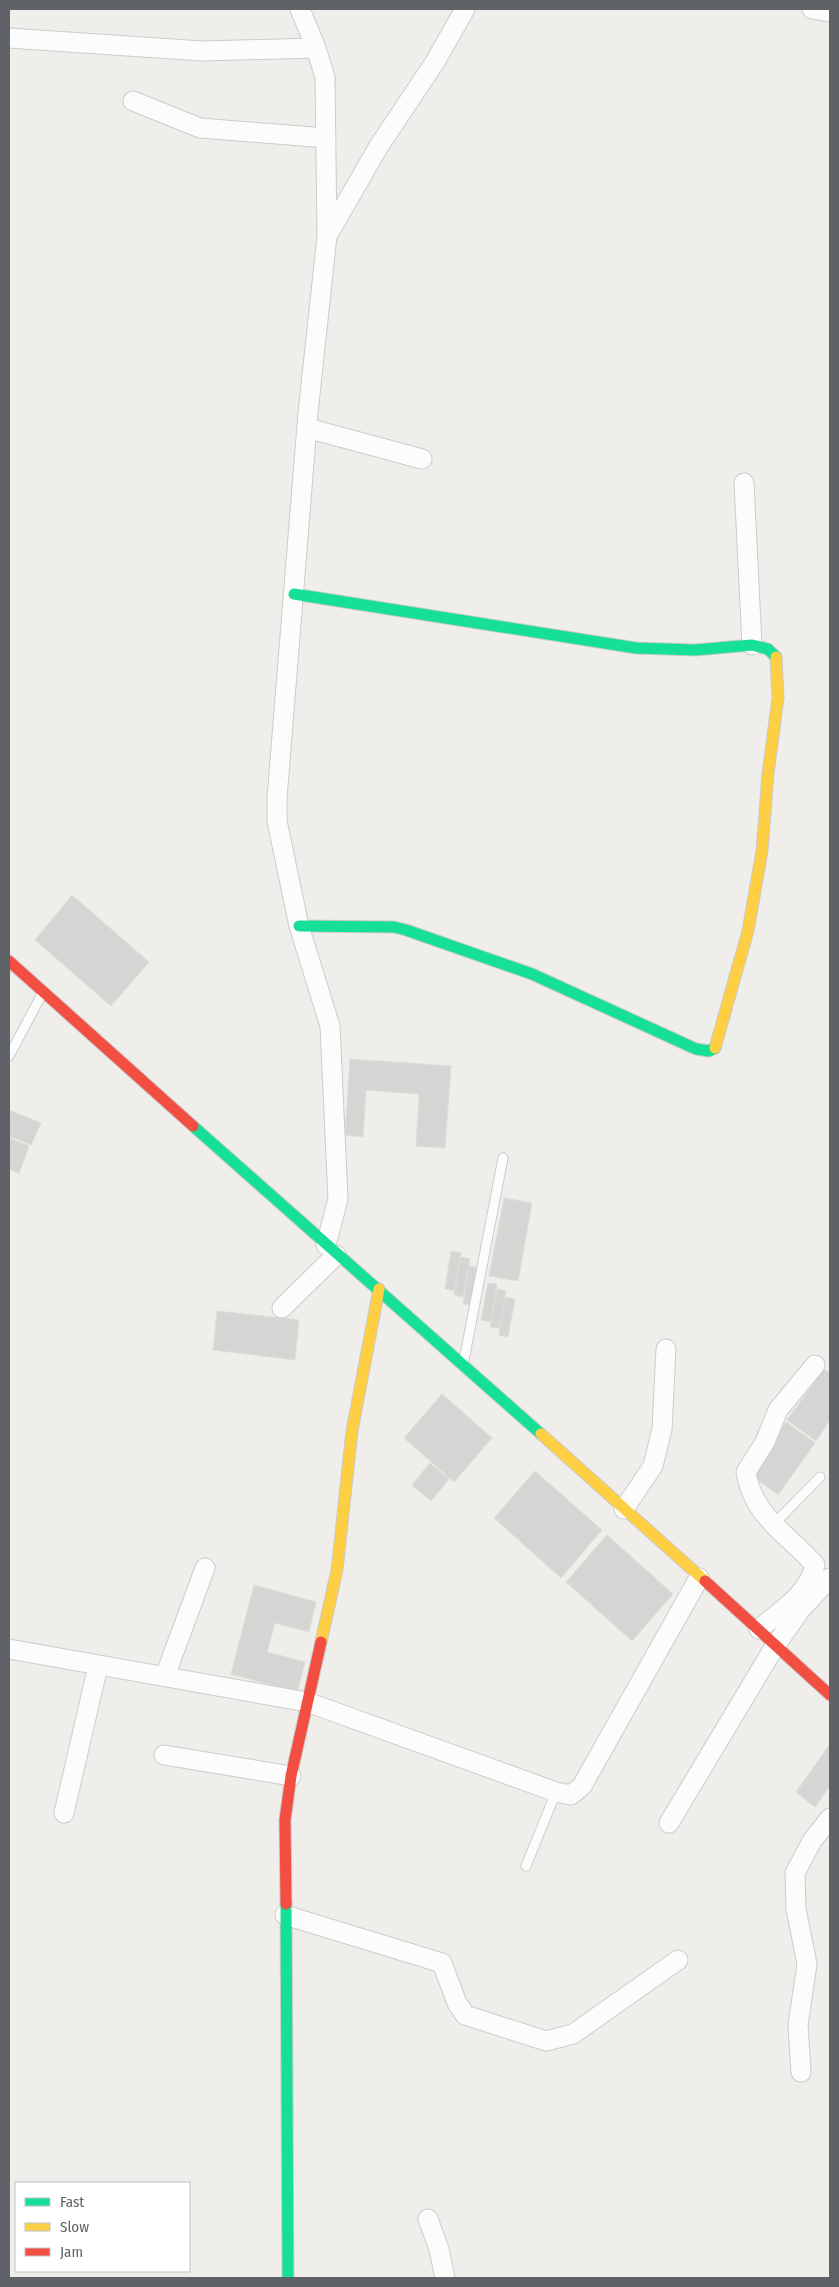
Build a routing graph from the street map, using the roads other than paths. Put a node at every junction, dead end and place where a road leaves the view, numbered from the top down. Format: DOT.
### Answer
graph roads {
  1 [pos="300,9"];
  2 [pos="465,9"];
  3 [pos="812,9"];
  4 [pos="830,12"];
  5 [pos="9,38"];
  6 [pos="316,48"];
  7 [pos="133,101"];
  8 [pos="326,138"];
  9 [pos="326,236"];
  10 [pos="307,428"];
  11 [pos="422,458"];
  12 [pos="744,483"];
  13 [pos="294,594"];
  14 [pos="752,645"];
  15 [pos="299,926"];
  16 [pos="9,961"];
  17 [pos="43,991"];
  18 [pos="9,1056"];
  19 [pos="503,1158"];
  20 [pos="331,1250"];
  21 [pos="379,1289"];
  22 [pos="282,1308"];
  23 [pos="666,1349"];
  24 [pos="463,1365"];
  25 [pos="815,1365"];
  26 [pos="820,1477"];
  27 [pos="624,1509"];
  28 [pos="772,1526"];
  29 [pos="206,1568"];
  30 [pos="699,1578"];
  31 [pos="830,1578"];
  32 [pos="759,1629"];
  33 [pos="776,1646"];
  34 [pos="9,1649"];
  35 [pos="98,1666"];
  36 [pos="165,1676"];
  37 [pos="830,1696"];
  38 [pos="307,1702"];
  39 [pos="164,1755"];
  40 [pos="291,1776"];
  41 [pos="556,1792"];
  42 [pos="64,1813"];
  43 [pos="830,1818"];
  44 [pos="669,1823"];
  45 [pos="526,1866"];
  46 [pos="285,1915"];
  47 [pos="678,1960"];
  48 [pos="801,2072"];
  49 [pos="428,2219"];
  50 [pos="288,2278"];
  51 [pos="445,2278"];
  1 -- 6 [label="street"];
  2 -- 9 [label="street"];
  3 -- 4 [label="street"];
  5 -- 6 [label="street"];
  6 -- 8 [label="street"];
  7 -- 8 [label="street"];
  8 -- 9 [label="street"];
  9 -- 10 [label="street"];
  10 -- 11 [label="street"];
  10 -- 13 [label="street"];
  12 -- 14 [label="street"];
  13 -- 14 [label="street"];
  13 -- 15 [label="street"];
  14 -- 15 [label="street"];
  15 -- 20 [label="street"];
  16 -- 17 [label="street"];
  17 -- 18 [label="lane"];
  17 -- 20 [label="street"];
  19 -- 24 [label="lane"];
  20 -- 21 [label="street"];
  20 -- 22 [label="street"];
  21 -- 24 [label="street"];
  21 -- 38 [label="street"];
  23 -- 27 [label="street"];
  24 -- 27 [label="street"];
  25 -- 28 [label="street"];
  26 -- 28 [label="lane"];
  27 -- 30 [label="street"];
  28 -- 32 [label="street"];
  29 -- 36 [label="street"];
  30 -- 32 [label="street"];
  30 -- 41 [label="street"];
  31 -- 33 [label="street"];
  32 -- 33 [label="street"];
  33 -- 37 [label="street"];
  33 -- 44 [label="street"];
  34 -- 35 [label="street"];
  35 -- 36 [label="street"];
  35 -- 42 [label="street"];
  36 -- 38 [label="street"];
  38 -- 40 [label="street"];
  38 -- 41 [label="street"];
  39 -- 40 [label="street"];
  40 -- 46 [label="street"];
  41 -- 45 [label="lane"];
  43 -- 48 [label="street"];
  46 -- 47 [label="street"];
  46 -- 50 [label="street"];
  49 -- 51 [label="street"];
}
